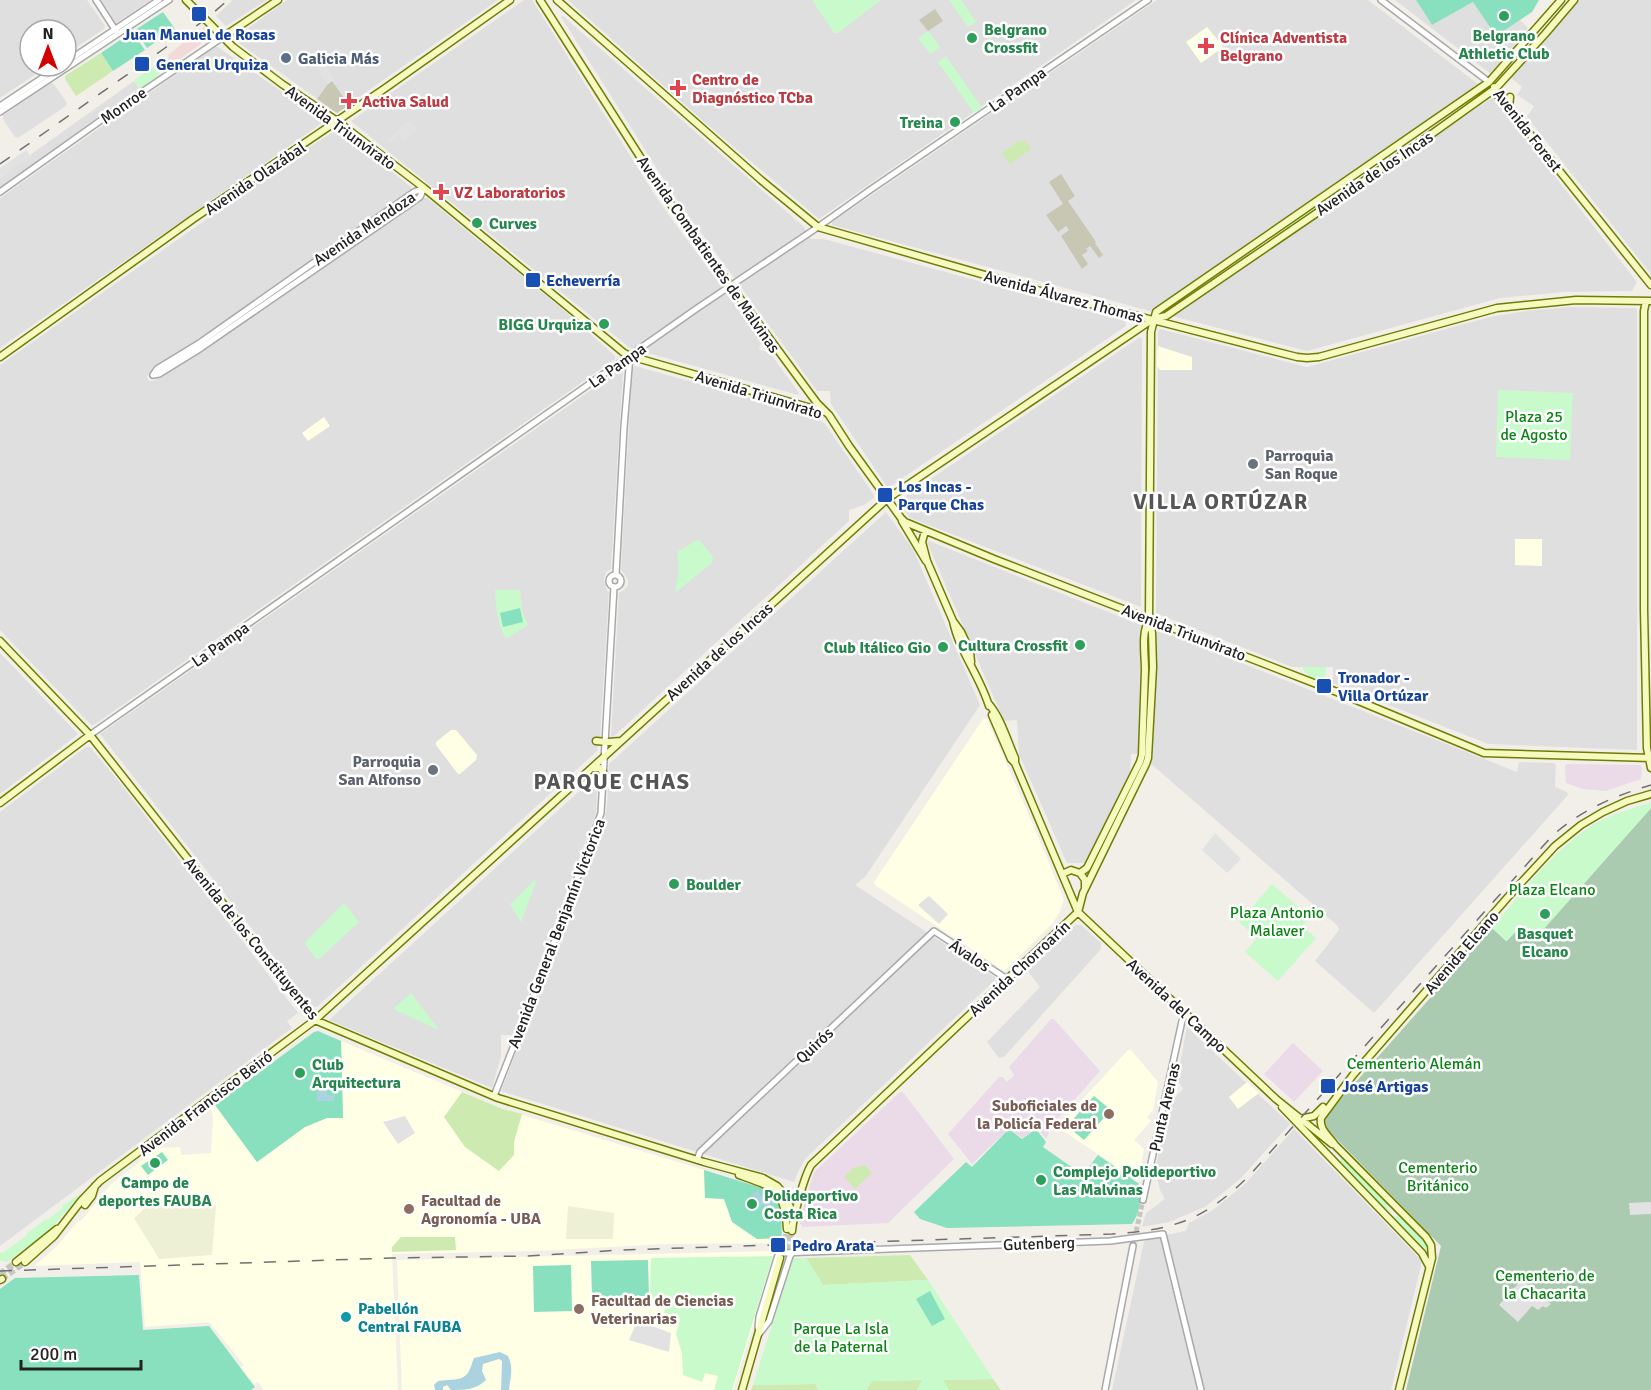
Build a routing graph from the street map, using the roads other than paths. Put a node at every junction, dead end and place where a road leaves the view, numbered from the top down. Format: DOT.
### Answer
graph roads {
  1 [pos="96,0"];
  2 [pos="159,0"];
  3 [pos="169,0"];
  4 [pos="186,0"];
  5 [pos="510,0"];
  6 [pos="540,0"];
  7 [pos="557,0"];
  8 [pos="1148,0"];
  9 [pos="1381,0"];
  10 [pos="1561,0"];
  11 [pos="1574,0"];
  12 [pos="274,1"];
  13 [pos="116,32"];
  14 [pos="223,37"];
  15 [pos="78,55"];
  16 [pos="42,78"];
  17 [pos="1489,82"];
  18 [pos="1496,88"];
  19 [pos="1510,97"];
  20 [pos="0,106"];
  21 [pos="1509,108"];
  22 [pos="0,112"];
  23 [pos="337,121"];
  24 [pos="424,188"];
  25 [pos="0,192"];
  26 [pos="818,227"];
  27 [pos="1651,285"];
  28 [pos="731,286"];
  29 [pos="1649,301"];
  30 [pos="1153,319"];
  31 [pos="630,356"];
  32 [pos="0,357"];
  33 [pos="826,412"];
  34 [pos="887,499"];
  35 [pos="900,518"];
  36 [pos="925,531"];
  37 [pos="927,561"];
  38 [pos="1149,619"];
  39 [pos="0,641"];
  40 [pos="90,735"];
  41 [pos="596,741"];
  42 [pos="621,741"];
  43 [pos="606,742"];
  44 [pos="1647,748"];
  45 [pos="605,756"];
  46 [pos="1650,757"];
  47 [pos="1639,758"];
  48 [pos="592,768"];
  49 [pos="1651,768"];
  50 [pos="604,774"];
  51 [pos="1651,794"];
  52 [pos="0,803"];
  53 [pos="1107,836"];
  54 [pos="1080,873"];
  55 [pos="1062,874"];
  56 [pos="1085,888"];
  57 [pos="1078,912"];
  58 [pos="934,931"];
  59 [pos="1007,979"];
  60 [pos="1186,1013"];
  61 [pos="315,1020"];
  62 [pos="494,1096"];
  63 [pos="1276,1099"];
  64 [pos="1319,1115"];
  65 [pos="1300,1119"];
  66 [pos="1312,1128"];
  67 [pos="1312,1139"];
  68 [pos="1335,1145"];
  69 [pos="1346,1156"];
  70 [pos="697,1160"];
  71 [pos="1337,1165"];
  72 [pos="95,1186"];
  73 [pos="1143,1200"];
  74 [pos="85,1205"];
  75 [pos="1397,1208"];
  76 [pos="1387,1216"];
  77 [pos="67,1221"];
  78 [pos="790,1229"];
  79 [pos="1133,1246"];
  80 [pos="786,1255"];
  81 [pos="16,1262"];
  82 [pos="25,1262"];
  83 [pos="1430,1267"];
  84 [pos="742,1390"];
  85 [pos="1105,1390"];
  86 [pos="1201,1390"];
  87 [pos="1399,1390"];
  1 -- 13 [label="street"];
  2 -- 13 [label="street"];
  3 -- 13 [label="street"];
  4 -- 14 [label="main road, Avenida Triunvirato"];
  5 -- 23 [label="main road, Avenida Olazábal"];
  6 -- 28 [label="main road, Avenida Combatientes de Malvinas"];
  7 -- 26 [label="main road, Avenida Álvarez Thomas"];
  8 -- 26 [label="street, La Pampa"];
  9 -- 17 [label="street, Avenida Forest"];
  10 -- 17 [label="main road, Avenida de los Incas"];
  11 -- 18 [label="main road, Avenida de los Incas"];
  12 -- 14 [label="main road, Monroe"];
  13 -- 15 [label="street"];
  13 -- 22 [label="street"];
  14 -- 23 [label="main road, Avenida Triunvirato"];
  14 -- 25 [label="street, Monroe"];
  16 -- 20 [label="street"];
  17 -- 18 [label="main road, Avenida Forest"];
  17 -- 30 [label="main road, Avenida de los Incas"];
  18 -- 21 [label="main road, Avenida Forest"];
  18 -- 30 [label="main road, Avenida de los Incas"];
  19 -- 21 [label="main road"];
  21 -- 27 [label="main road, Avenida Forest"];
  23 -- 24 [label="main road, Avenida Triunvirato"];
  23 -- 32 [label="main road, Avenida Olazábal"];
  24 -- 24 [label="street, Avenida Mendoza"];
  24 -- 31 [label="main road, Avenida Triunvirato"];
  26 -- 28 [label="street, La Pampa"];
  26 -- 30 [label="main road, Avenida Álvarez Thomas"];
  28 -- 31 [label="street, La Pampa"];
  28 -- 33 [label="main road, Avenida Combatientes de Malvinas"];
  29 -- 30 [label="main road, Avenida Álvarez Thomas"];
  29 -- 44 [label="main road"];
  30 -- 34 [label="main road, Avenida de los Incas"];
  30 -- 38 [label="main road, Avenida Chorroarín"];
  31 -- 33 [label="main road, Avenida Triunvirato"];
  31 -- 40 [label="street, La Pampa"];
  31 -- 43 [label="street, Avenida General Benjamín Victorica"];
  33 -- 34 [label="main road, Avenida Triunvirato"];
  34 -- 35 [label="main road, Avenida Triunvirato"];
  34 -- 42 [label="main road, Avenida de los Incas"];
  35 -- 36 [label="main road, Avenida Triunvirato"];
  35 -- 37 [label="main road"];
  36 -- 37 [label="main road"];
  36 -- 38 [label="main road, Avenida Triunvirato"];
  37 -- 55 [label="main road"];
  38 -- 47 [label="main road, Avenida Triunvirato"];
  38 -- 53 [label="main road, Avenida Chorroarín"];
  39 -- 40 [label="main road, Avenida de los Constituyentes"];
  40 -- 52 [label="main road"];
  40 -- 61 [label="main road, Avenida de los Constituyentes"];
  41 -- 43 [label="main road"];
  42 -- 43 [label="main road"];
  42 -- 45 [label="main road, Avenida de los Incas"];
  43 -- 45 [label="street, Avenida General Benjamín Victorica"];
  44 -- 46 [label="main road"];
  44 -- 47 [label="main road"];
  45 -- 48 [label="main road, Avenida de los Incas"];
  45 -- 50 [label="street, Avenida General Benjamín Victorica"];
  46 -- 47 [label="main road, Avenida Triunvirato"];
  46 -- 49 [label="main road"];
  48 -- 50 [label="main road"];
  48 -- 61 [label="main road, Avenida de los Incas"];
  50 -- 62 [label="street, Avenida General Benjamín Victorica"];
  51 -- 64 [label="main road, Avenida Elcano"];
  53 -- 54 [label="main road, Avenida Chorroarín"];
  53 -- 56 [label="main road, Avenida Chorroarín"];
  54 -- 55 [label="main road"];
  54 -- 56 [label="main road"];
  55 -- 57 [label="main road"];
  56 -- 57 [label="main road, Avenida Chorroarín"];
  57 -- 59 [label="main road, Avenida Chorroarín"];
  57 -- 60 [label="main road, Avenida del Campo"];
  58 -- 59 [label="street, Ávalos"];
  58 -- 70 [label="street, Quirós"];
  59 -- 78 [label="main road, Avenida Chorroarín"];
  60 -- 63 [label="main road, Avenida del Campo"];
  60 -- 73 [label="street, Punta Arenas"];
  61 -- 62 [label="main road, Avenida de los Constituyentes"];
  61 -- 72 [label="main road, Avenida Francisco Beiró"];
  62 -- 70 [label="main road, Avenida de los Constituyentes"];
  63 -- 65 [label="main road, Avenida del Campo"];
  63 -- 67 [label="main road, Avenida del Campo"];
  64 -- 65 [label="main road"];
  64 -- 66 [label="main road, Avenida Elcano"];
  64 -- 68 [label="main road, Avenida del Campo"];
  65 -- 66 [label="main road, Avenida del Campo"];
  66 -- 67 [label="main road"];
  66 -- 68 [label="main road, Avenida del Campo"];
  67 -- 71 [label="main road, Avenida del Campo"];
  68 -- 69 [label="main road, Avenida del Campo"];
  69 -- 71 [label="main road"];
  69 -- 75 [label="main road, Avenida del Campo"];
  70 -- 78 [label="main road, Avenida de los Constituyentes"];
  71 -- 76 [label="main road, Avenida del Campo"];
  72 -- 74 [label="main road"];
  72 -- 77 [label="main road"];
  75 -- 76 [label="main road"];
  75 -- 83 [label="main road, Avenida del Campo"];
  76 -- 83 [label="main road, Avenida del Campo"];
  77 -- 81 [label="main road"];
  77 -- 82 [label="main road"];
  79 -- 85 [label="street"];
  80 -- 84 [label="main road"];
  80 -- 86 [label="street, Gutenberg"];
  83 -- 87 [label="main road"];
}
